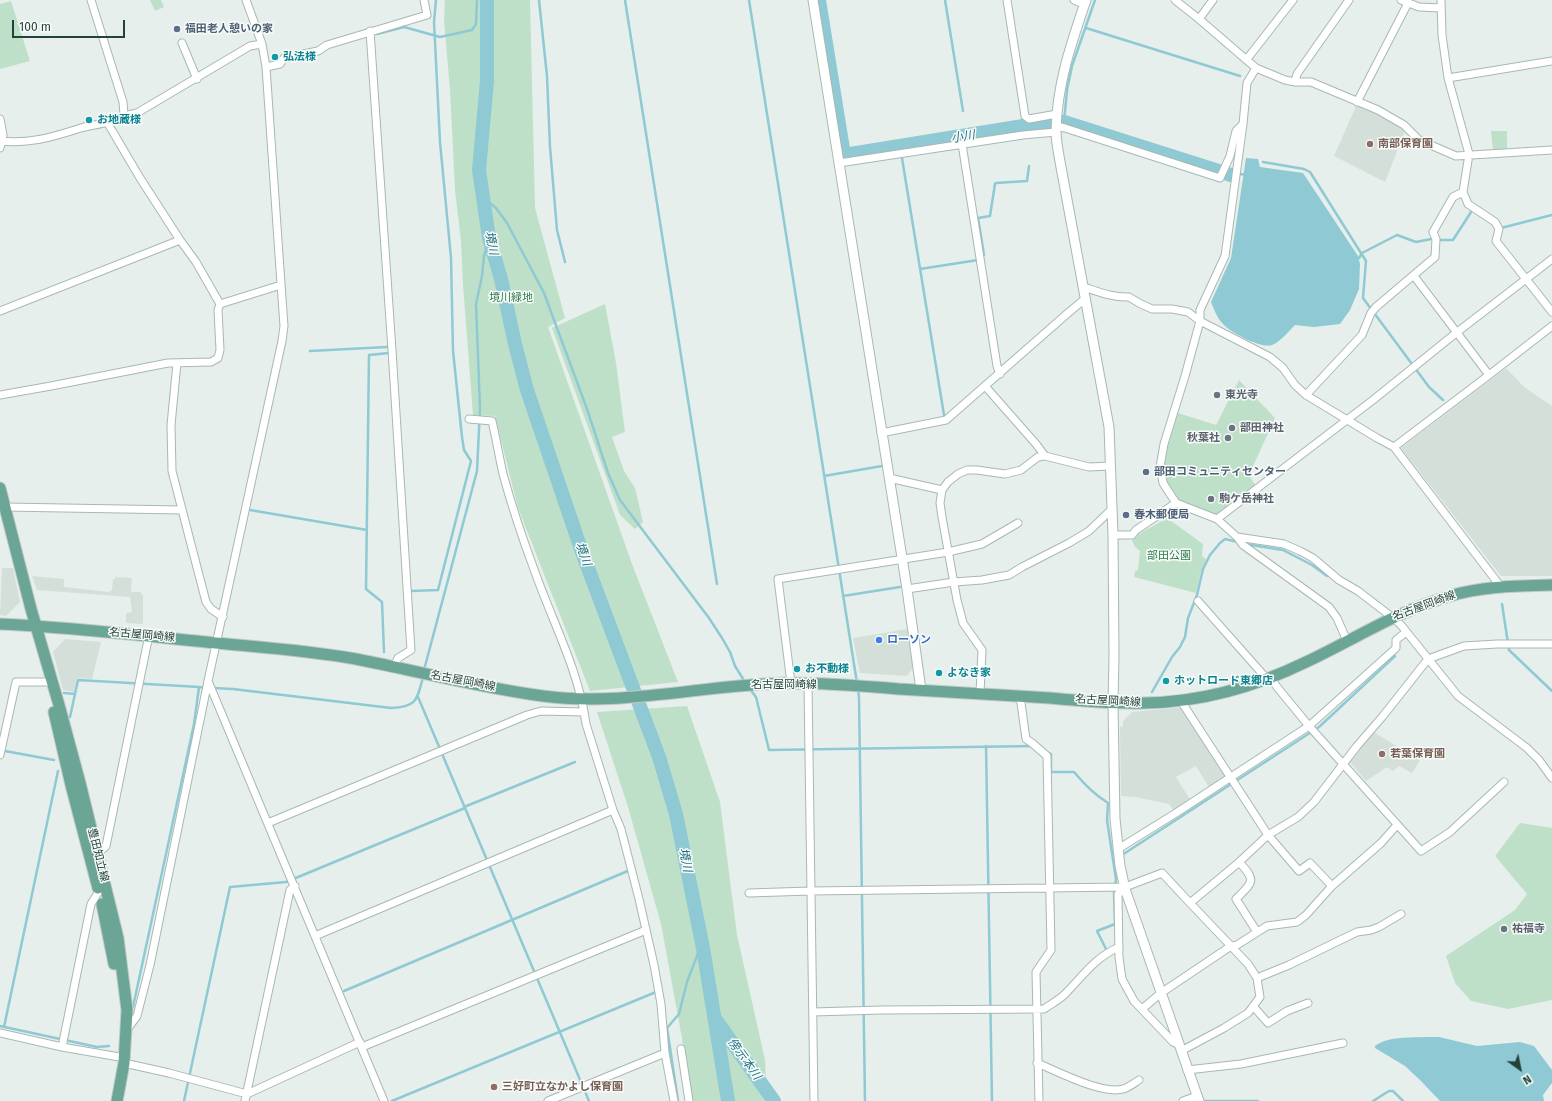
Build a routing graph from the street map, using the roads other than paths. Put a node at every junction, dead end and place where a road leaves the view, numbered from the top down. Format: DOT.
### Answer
graph roads {
  1 [pos="91,0"];
  2 [pos="246,0"];
  3 [pos="424,0"];
  4 [pos="813,0"];
  5 [pos="1007,0"];
  6 [pos="1074,0"];
  7 [pos="1175,0"];
  8 [pos="1213,0"];
  9 [pos="1293,0"];
  10 [pos="1349,0"];
  11 [pos="1441,0"];
  12 [pos="1404,2"];
  13 [pos="1086,3"];
  14 [pos="1441,8"];
  15 [pos="1200,19"];
  16 [pos="370,31"];
  17 [pos="182,43"];
  18 [pos="262,44"];
  19 [pos="1247,59"];
  20 [pos="1552,61"];
  21 [pos="266,67"];
  22 [pos="1256,68"];
  23 [pos="1448,78"];
  24 [pos="197,79"];
  25 [pos="1295,82"];
  26 [pos="1357,102"];
  27 [pos="124,115"];
  28 [pos="0,119"];
  29 [pos="107,122"];
  30 [pos="1057,123"];
  31 [pos="1243,124"];
  32 [pos="0,144"];
  33 [pos="962,144"];
  34 [pos="1552,150"];
  35 [pos="1469,154"];
  36 [pos="839,163"];
  37 [pos="1463,192"];
  38 [pos="180,240"];
  39 [pos="1552,259"];
  40 [pos="1414,276"];
  41 [pos="1526,279"];
  42 [pos="281,285"];
  43 [pos="1084,287"];
  44 [pos="1086,298"];
  45 [pos="220,304"];
  46 [pos="0,311"];
  47 [pos="1552,312"];
  48 [pos="1200,321"];
  49 [pos="1552,326"];
  50 [pos="1456,333"];
  51 [pos="177,363"];
  52 [pos="1000,374"];
  53 [pos="1489,376"];
  54 [pos="985,386"];
  55 [pos="0,395"];
  56 [pos="1306,395"];
  57 [pos="471,419"];
  58 [pos="1347,420"];
  59 [pos="881,433"];
  60 [pos="1394,447"];
  61 [pos="1045,456"];
  62 [pos="1111,466"];
  63 [pos="889,478"];
  64 [pos="0,488"];
  65 [pos="942,490"];
  66 [pos="1176,503"];
  67 [pos="5,507"];
  68 [pos="1112,509"];
  69 [pos="181,510"];
  70 [pos="1217,519"];
  71 [pos="1018,523"];
  72 [pos="1113,536"];
  73 [pos="1238,537"];
  74 [pos="948,552"];
  75 [pos="902,559"];
  76 [pos="954,582"];
  77 [pos="1552,585"];
  78 [pos="1501,587"];
  79 [pos="907,589"];
  80 [pos="1198,601"];
  81 [pos="223,617"];
  82 [pos="1392,617"];
  83 [pos="0,624"];
  84 [pos="37,627"];
  85 [pos="1406,632"];
  86 [pos="149,636"];
  87 [pos="1347,640"];
  88 [pos="216,643"];
  89 [pos="1552,644"];
  90 [pos="1428,659"];
  91 [pos="394,667"];
  92 [pos="1269,678"];
  93 [pos="208,681"];
  94 [pos="52,682"];
  95 [pos="792,683"];
  96 [pos="808,684"];
  97 [pos="921,690"];
  98 [pos="980,693"];
  99 [pos="1020,696"];
  100 [pos="580,698"];
  101 [pos="1182,701"];
  102 [pos="1113,702"];
  103 [pos="584,712"];
  104 [pos="1309,726"];
  105 [pos="0,755"];
  106 [pos="1343,764"];
  107 [pos="1231,777"];
  108 [pos="1552,778"];
  109 [pos="1504,782"];
  110 [pos="613,810"];
  111 [pos="268,823"];
  112 [pos="1397,825"];
  113 [pos="1268,835"];
  114 [pos="1118,849"];
  115 [pos="98,853"];
  116 [pos="1239,862"];
  117 [pos="295,886"];
  118 [pos="1332,886"];
  119 [pos="1049,887"];
  120 [pos="1125,888"];
  121 [pos="99,891"];
  122 [pos="810,891"];
  123 [pos="750,893"];
  124 [pos="1190,903"];
  125 [pos="1401,914"];
  126 [pos="646,930"];
  127 [pos="1257,932"];
  128 [pos="316,936"];
  129 [pos="1232,946"];
  130 [pos="1119,947"];
  131 [pos="1257,978"];
  132 [pos="1161,993"];
  133 [pos="1308,1003"];
  134 [pos="1253,1006"];
  135 [pos="1037,1008"];
  136 [pos="1142,1009"];
  137 [pos="813,1012"];
  138 [pos="126,1031"];
  139 [pos="0,1033"];
  140 [pos="1343,1043"];
  141 [pos="361,1045"];
  142 [pos="62,1047"];
  143 [pos="1180,1048"];
  144 [pos="681,1049"];
  145 [pos="665,1053"];
  146 [pos="125,1060"];
  147 [pos="1038,1063"];
  148 [pos="1188,1070"];
  149 [pos="1139,1080"];
  150 [pos="1198,1098"];
  151 [pos="247,1099"];
  152 [pos="117,1101"];
  153 [pos="384,1101"];
  154 [pos="548,1101"];
  155 [pos="674,1101"];
  156 [pos="688,1101"];
  157 [pos="814,1101"];
  158 [pos="1039,1101"];
  159 [pos="1183,1101"];
  1 -- 27 [label="street"];
  2 -- 18 [label="street"];
  3 -- 16 [label="street"];
  4 -- 36 [label="street"];
  5 -- 30 [label="street"];
  6 -- 13 [label="street"];
  7 -- 15 [label="street"];
  8 -- 15 [label="street"];
  9 -- 19 [label="street"];
  10 -- 25 [label="street"];
  11 -- 14 [label="street"];
  12 -- 14 [label="street"];
  12 -- 26 [label="street"];
  13 -- 30 [label="street"];
  14 -- 23 [label="street"];
  15 -- 19 [label="street"];
  16 -- 21 [label="street"];
  16 -- 91 [label="street"];
  17 -- 24 [label="street"];
  18 -- 21 [label="street"];
  18 -- 24 [label="street"];
  19 -- 22 [label="street"];
  20 -- 23 [label="street"];
  21 -- 42 [label="street"];
  22 -- 25 [label="street"];
  22 -- 31 [label="street"];
  23 -- 35 [label="street"];
  24 -- 27 [label="street"];
  25 -- 26 [label="street"];
  26 -- 35 [label="street"];
  27 -- 29 [label="street"];
  28 -- 32 [label="street"];
  29 -- 32 [label="street"];
  29 -- 38 [label="street"];
  30 -- 31 [label="street"];
  30 -- 33 [label="street"];
  30 -- 43 [label="street"];
  31 -- 48 [label="street"];
  33 -- 36 [label="street"];
  33 -- 52 [label="street"];
  34 -- 35 [label="street"];
  35 -- 37 [label="street"];
  36 -- 59 [label="street"];
  37 -- 40 [label="street"];
  37 -- 41 [label="street"];
  38 -- 45 [label="street"];
  38 -- 46 [label="street"];
  39 -- 41 [label="street"];
  40 -- 50 [label="street"];
  40 -- 56 [label="street"];
  41 -- 47 [label="street"];
  41 -- 50 [label="street"];
  42 -- 45 [label="street"];
  42 -- 81 [label="street"];
  43 -- 44 [label="street"];
  43 -- 48 [label="street"];
  44 -- 52 [label="street"];
  44 -- 62 [label="street"];
  45 -- 51 [label="street"];
  48 -- 56 [label="street"];
  48 -- 66 [label="street"];
  49 -- 53 [label="street"];
  50 -- 53 [label="street"];
  50 -- 58 [label="street"];
  51 -- 55 [label="street"];
  51 -- 69 [label="street"];
  52 -- 54 [label="street"];
  53 -- 60 [label="street"];
  54 -- 59 [label="street"];
  54 -- 61 [label="street"];
  56 -- 58 [label="street"];
  57 -- 100 [label="street"];
  58 -- 60 [label="street"];
  58 -- 70 [label="street"];
  59 -- 63 [label="street"];
  60 -- 78 [label="street"];
  61 -- 62 [label="street"];
  61 -- 65 [label="street"];
  62 -- 68 [label="street"];
  63 -- 65 [label="street"];
  63 -- 75 [label="street"];
  64 -- 67 [label="main road, 豊田知立線"];
  65 -- 74 [label="street"];
  66 -- 70 [label="street"];
  66 -- 72 [label="street"];
  67 -- 69 [label="street"];
  67 -- 84 [label="main road, 豊田知立線"];
  68 -- 72 [label="street"];
  68 -- 76 [label="street"];
  69 -- 81 [label="street"];
  70 -- 73 [label="street"];
  71 -- 74 [label="street"];
  72 -- 102 [label="street"];
  73 -- 82 [label="street"];
  73 -- 87 [label="street"];
  74 -- 75 [label="street"];
  74 -- 76 [label="street"];
  75 -- 79 [label="street"];
  75 -- 95 [label="street"];
  76 -- 79 [label="street"];
  76 -- 98 [label="street"];
  77 -- 78 [label="main road, 名古屋岡崎線"];
  78 -- 82 [label="main road, 名古屋岡崎線"];
  79 -- 97 [label="street"];
  80 -- 92 [label="street"];
  81 -- 88 [label="street"];
  82 -- 85 [label="street"];
  82 -- 87 [label="main road, 名古屋岡崎線"];
  83 -- 84 [label="main road, 名古屋岡崎線"];
  84 -- 86 [label="main road, 名古屋岡崎線"];
  84 -- 94 [label="main road, 豊田知立線"];
  85 -- 90 [label="street"];
  85 -- 104 [label="street"];
  86 -- 88 [label="main road, 名古屋岡崎線"];
  86 -- 115 [label="street"];
  87 -- 92 [label="main road, 名古屋岡崎線"];
  88 -- 91 [label="main road, 名古屋岡崎線"];
  88 -- 93 [label="street"];
  89 -- 90 [label="street"];
  90 -- 106 [label="street"];
  90 -- 108 [label="street"];
  91 -- 100 [label="main road, 名古屋岡崎線"];
  92 -- 101 [label="main road, 名古屋岡崎線"];
  92 -- 104 [label="street"];
  93 -- 111 [label="street"];
  93 -- 138 [label="street"];
  94 -- 105 [label="street"];
  94 -- 115 [label="main road, 豊田知立線"];
  94 -- 121 [label="main road, 豊田知立線"];
  95 -- 96 [label="main road, 名古屋岡崎線"];
  95 -- 100 [label="main road, 名古屋岡崎線"];
  96 -- 97 [label="main road, 名古屋岡崎線"];
  96 -- 122 [label="street"];
  97 -- 98 [label="main road, 名古屋岡崎線"];
  98 -- 99 [label="main road, 名古屋岡崎線"];
  99 -- 102 [label="main road, 名古屋岡崎線"];
  99 -- 119 [label="street"];
  100 -- 103 [label="street"];
  101 -- 102 [label="main road, 名古屋岡崎線"];
  101 -- 107 [label="street"];
  102 -- 114 [label="street"];
  103 -- 110 [label="street"];
  103 -- 111 [label="street"];
  104 -- 106 [label="street"];
  104 -- 107 [label="street"];
  106 -- 112 [label="street"];
  106 -- 113 [label="street"];
  107 -- 113 [label="street"];
  107 -- 114 [label="street"];
  109 -- 112 [label="street"];
  110 -- 126 [label="street"];
  110 -- 128 [label="street"];
  111 -- 117 [label="street"];
  112 -- 118 [label="street"];
  113 -- 116 [label="street"];
  113 -- 118 [label="street"];
  114 -- 120 [label="street"];
  115 -- 138 [label="main road, 豊田知立線"];
  116 -- 124 [label="street"];
  116 -- 127 [label="street"];
  117 -- 128 [label="street"];
  117 -- 151 [label="street"];
  118 -- 127 [label="street"];
  119 -- 120 [label="street"];
  119 -- 122 [label="street"];
  119 -- 135 [label="street"];
  120 -- 124 [label="street"];
  120 -- 130 [label="street"];
  120 -- 132 [label="street"];
  121 -- 138 [label="main road, 豊田知立線"];
  121 -- 142 [label="street"];
  122 -- 123 [label="street"];
  122 -- 137 [label="street"];
  124 -- 129 [label="street"];
  125 -- 131 [label="street"];
  126 -- 141 [label="street"];
  126 -- 145 [label="street"];
  127 -- 129 [label="street"];
  128 -- 141 [label="street"];
  129 -- 131 [label="street"];
  129 -- 132 [label="street"];
  130 -- 135 [label="street"];
  130 -- 136 [label="street"];
  131 -- 134 [label="street"];
  132 -- 136 [label="street"];
  132 -- 143 [label="street"];
  133 -- 134 [label="street"];
  134 -- 143 [label="street"];
  135 -- 137 [label="street"];
  135 -- 147 [label="street"];
  136 -- 143 [label="street"];
  137 -- 157 [label="street"];
  138 -- 146 [label="main road, 豊田知立線"];
  139 -- 142 [label="street"];
  140 -- 148 [label="street"];
  141 -- 151 [label="street"];
  141 -- 153 [label="street"];
  142 -- 146 [label="street"];
  143 -- 148 [label="street"];
  144 -- 156 [label="street"];
  145 -- 154 [label="street"];
  145 -- 155 [label="street"];
  146 -- 151 [label="street"];
  146 -- 152 [label="main road, 豊田知立線"];
  147 -- 149 [label="street"];
  147 -- 158 [label="street"];
  148 -- 150 [label="street"];
  150 -- 159 [label="street"];
}
